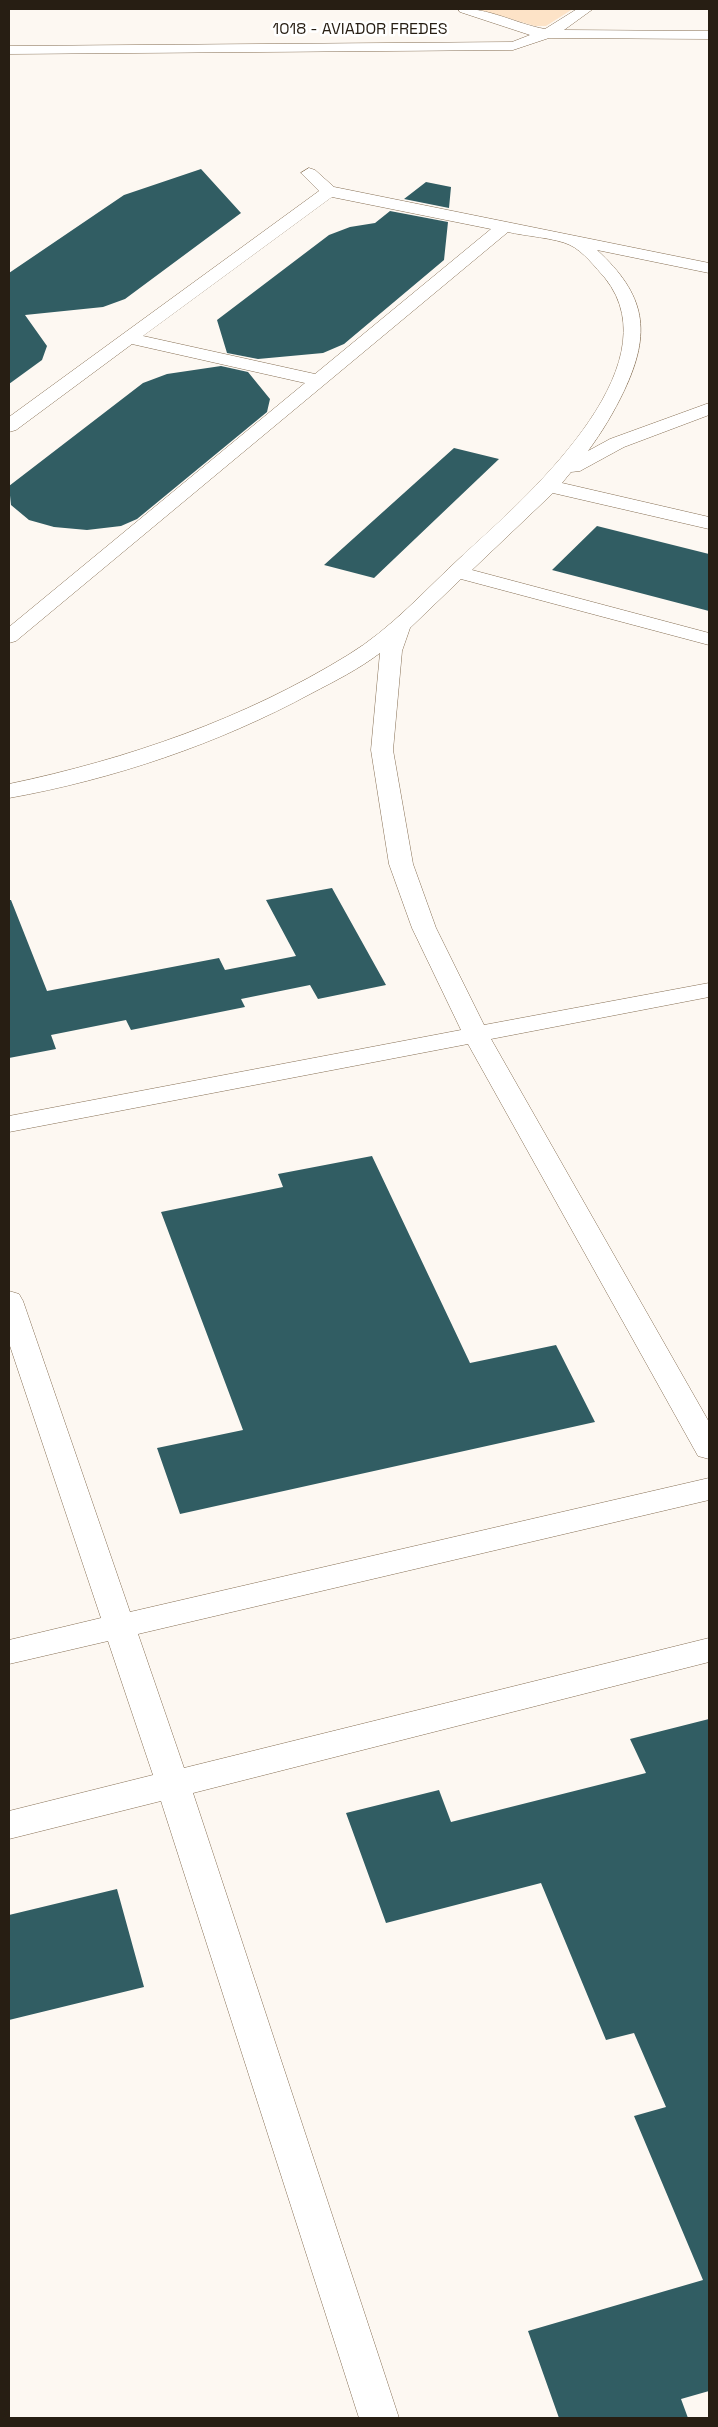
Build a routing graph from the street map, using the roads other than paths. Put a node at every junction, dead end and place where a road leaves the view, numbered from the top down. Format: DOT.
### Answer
graph roads {
  1 [pos="465,9"];
  2 [pos="586,9"];
  3 [pos="548,34"];
  4 [pos="709,35"];
  5 [pos="9,50"];
  6 [pos="309,173"];
  7 [pos="329,191"];
  8 [pos="504,227"];
  9 [pos="577,242"];
  10 [pos="709,268"];
  11 [pos="130,338"];
  12 [pos="317,380"];
  13 [pos="709,409"];
  14 [pos="9,426"];
  15 [pos="555,480"];
  16 [pos="709,523"];
  17 [pos="457,572"];
  18 [pos="401,625"];
  19 [pos="9,637"];
  20 [pos="709,639"];
  21 [pos="9,791"];
  22 [pos="709,990"];
  23 [pos="475,1034"];
  24 [pos="9,1124"];
  25 [pos="9,1301"];
  26 [pos="709,1448"];
  27 [pos="709,1489"];
  28 [pos="119,1626"];
  29 [pos="709,1650"];
  30 [pos="9,1652"];
  31 [pos="174,1784"];
  32 [pos="9,1825"];
  33 [pos="379,2418"];
  1 -- 3 [label="street"];
  2 -- 3 [label="street"];
  3 -- 4 [label="street, 1018 - AVIADOR FREDES"];
  3 -- 5 [label="street, 1018 - AVIADOR FREDES"];
  6 -- 7 [label="street"];
  7 -- 8 [label="street"];
  7 -- 11 [label="street"];
  8 -- 9 [label="street"];
  8 -- 12 [label="street"];
  9 -- 10 [label="street"];
  9 -- 15 [label="street"];
  11 -- 12 [label="street"];
  11 -- 14 [label="street"];
  12 -- 19 [label="street"];
  13 -- 15 [label="street"];
  15 -- 16 [label="street"];
  15 -- 17 [label="street"];
  17 -- 18 [label="street"];
  17 -- 20 [label="street"];
  18 -- 21 [label="street"];
  18 -- 23 [label="street"];
  22 -- 23 [label="street"];
  23 -- 24 [label="street"];
  23 -- 26 [label="street"];
  25 -- 28 [label="street"];
  27 -- 28 [label="street"];
  28 -- 30 [label="street"];
  28 -- 31 [label="street"];
  29 -- 31 [label="street"];
  31 -- 32 [label="street"];
  31 -- 33 [label="street"];
}
